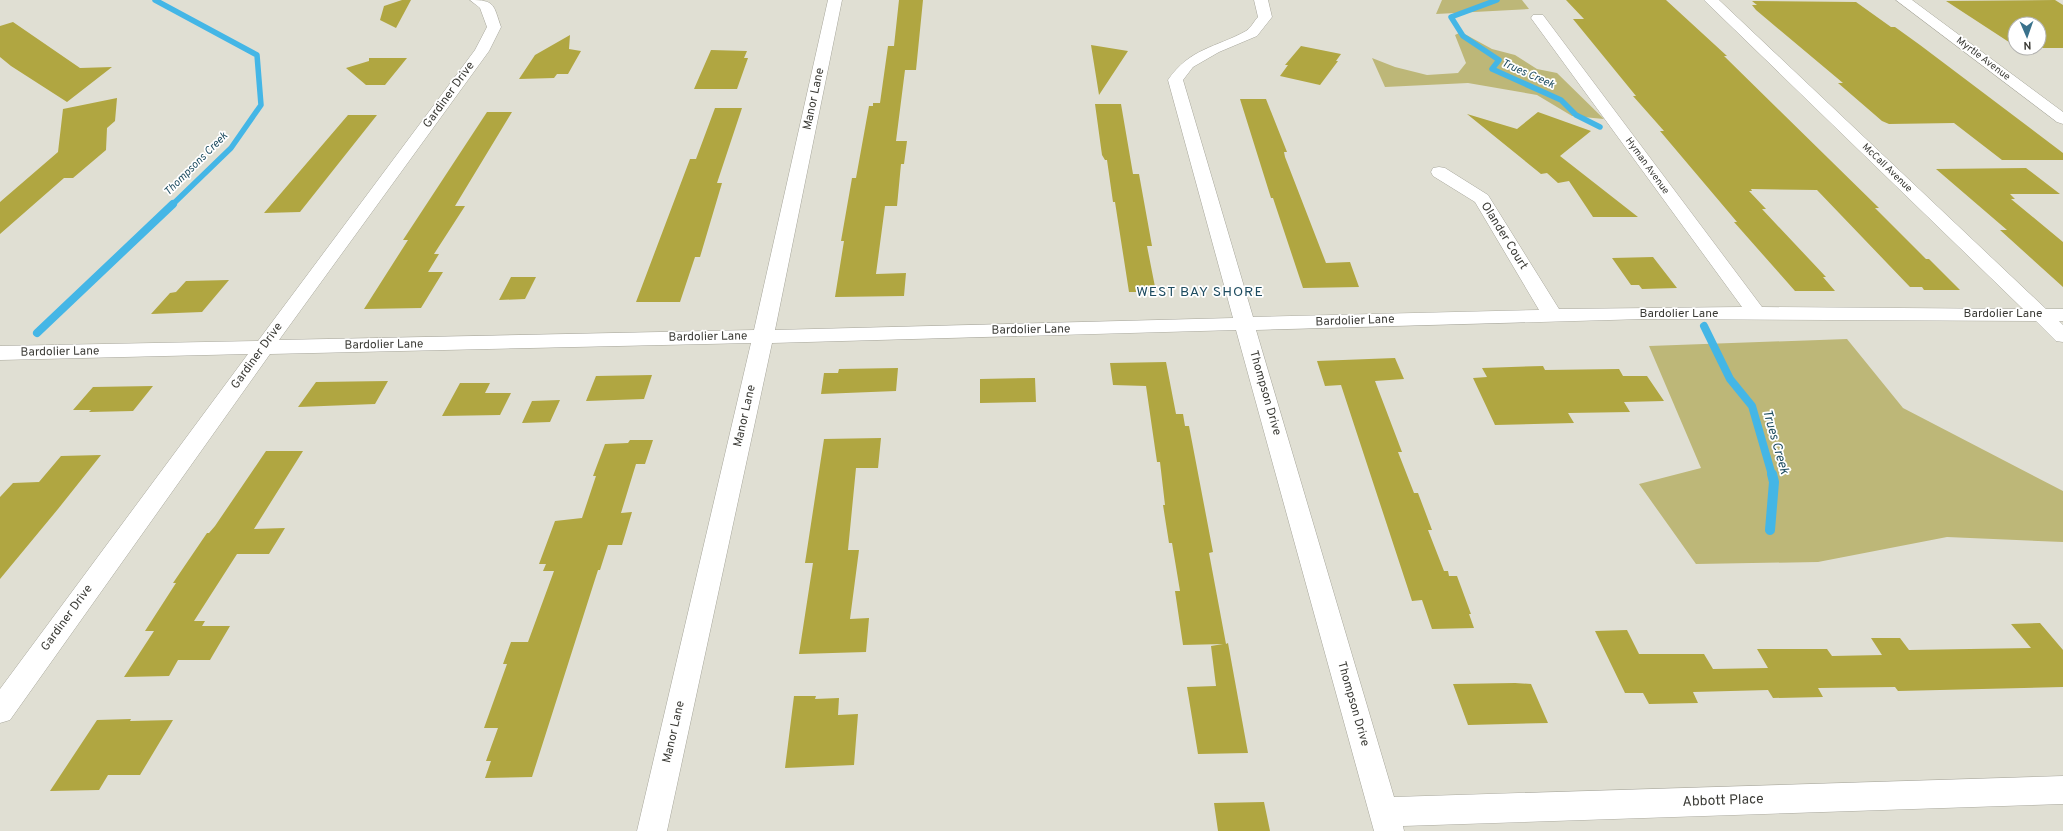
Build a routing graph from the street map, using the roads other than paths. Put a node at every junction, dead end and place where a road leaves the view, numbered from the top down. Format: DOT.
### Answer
graph roads {
  1 [pos="477,0"];
  2 [pos="835,0"];
  3 [pos="1261,0"];
  4 [pos="1711,0"];
  5 [pos="1903,0"];
  6 [pos="1538,18"];
  7 [pos="2063,119"];
  8 [pos="1439,172"];
  9 [pos="1757,314"];
  10 [pos="2040,314"];
  11 [pos="2063,315"];
  12 [pos="1553,316"];
  13 [pos="1246,324"];
  14 [pos="763,336"];
  15 [pos="2063,336"];
  16 [pos="264,347"];
  17 [pos="0,354"];
  18 [pos="0,711"];
  19 [pos="2063,790"];
  20 [pos="1386,822"];
  21 [pos="652,831"];
  1 -- 16 [label="street, Gardiner Drive"];
  2 -- 14 [label="street, Manor Lane"];
  3 -- 13 [label="street, Thompson Drive"];
  4 -- 10 [label="street, McCall Avenue"];
  5 -- 7 [label="street, Myrtle Avenue"];
  6 -- 9 [label="street, Hyman Avenue"];
  8 -- 12 [label="street, Olander Court"];
  9 -- 10 [label="street, Bardolier Lane"];
  9 -- 12 [label="street, Bardolier Lane"];
  10 -- 11 [label="street, Bardolier Lane"];
  10 -- 15 [label="street, McCall Avenue"];
  12 -- 13 [label="street, Bardolier Lane"];
  13 -- 14 [label="street, Bardolier Lane"];
  13 -- 20 [label="street, Thompson Drive"];
  14 -- 16 [label="street, Bardolier Lane"];
  14 -- 21 [label="street, Manor Lane"];
  16 -- 17 [label="street, Bardolier Lane"];
  16 -- 18 [label="street, Gardiner Drive"];
  19 -- 20 [label="street, Abbott Place"];
}
